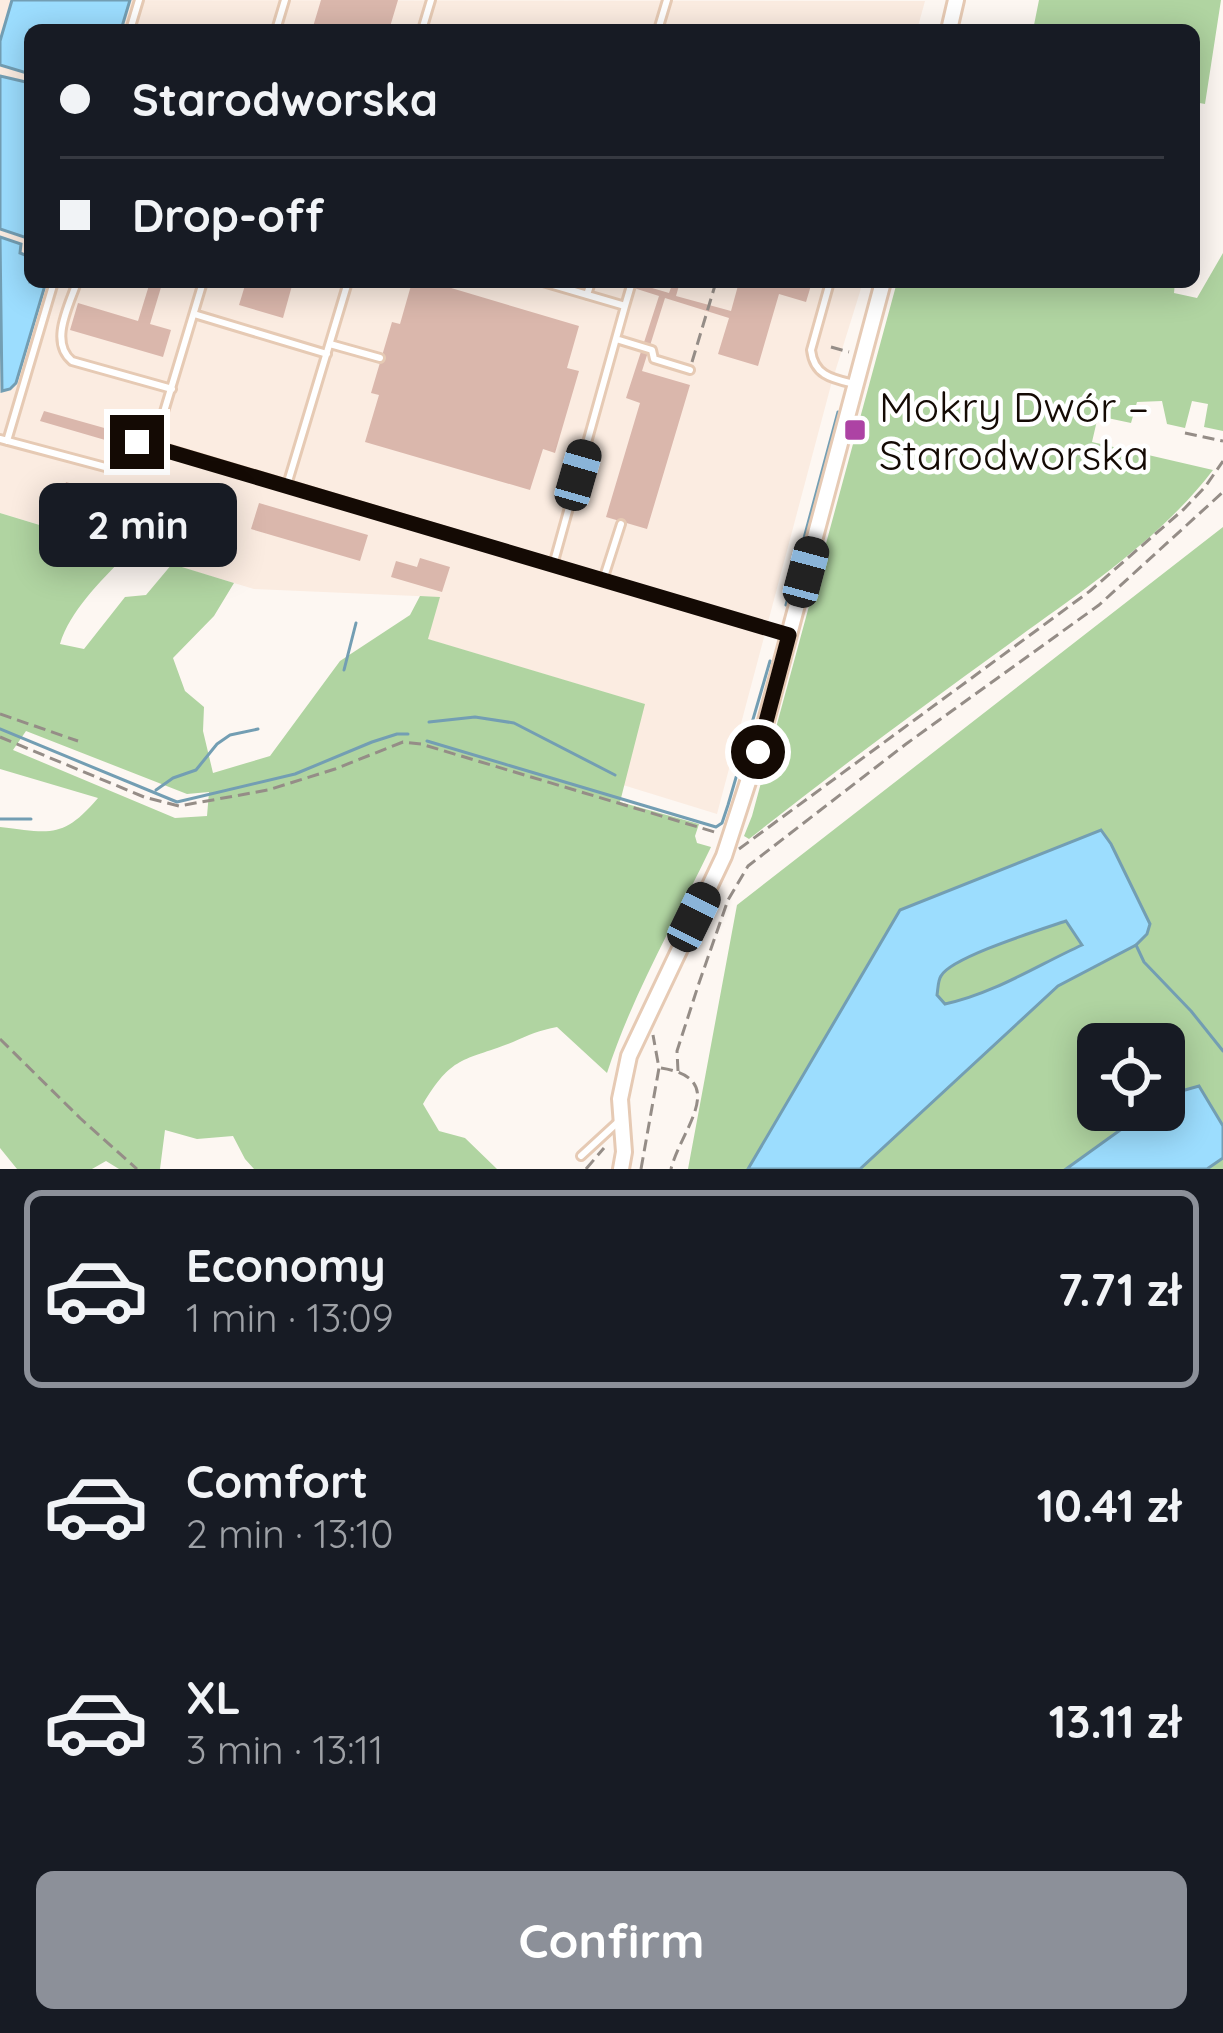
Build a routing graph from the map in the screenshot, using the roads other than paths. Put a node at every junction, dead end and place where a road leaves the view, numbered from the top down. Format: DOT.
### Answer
graph roads {
  1 [pos="52,288"];
  2 [pos="75,288"];
  3 [pos="201,288"];
  4 [pos="346,288"];
  5 [pos="563,288"];
  6 [pos="589,288"];
  7 [pos="630,288"];
  8 [pos="828,288"];
  9 [pos="881,288"];
  10 [pos="587,295"];
  11 [pos="625,306"];
  12 [pos="194,314"];
  13 [pos="616,339"];
  14 [pos="331,344"];
  15 [pos="327,354"];
  16 [pos="380,358"];
  17 [pos="690,370"];
  18 [pos="854,384"];
  19 [pos="172,389"];
  20 [pos="3,440"];
  21 [pos="154,445"];
  22 [pos="287,485"];
  23 [pos="621,524"];
  24 [pos="553,565"];
  25 [pos="603,580"];
  26 [pos="789,635"];
  27 [pos="621,1119"];
  28 [pos="581,1156"];
  29 [pos="622,1169"];
  1 -- 20 [label="lane"];
  2 -- 19 [label="lane"];
  3 -- 12 [label="lane"];
  4 -- 14 [label="lane"];
  5 -- 10 [label="lane"];
  6 -- 10 [label="lane"];
  7 -- 11 [label="lane"];
  8 -- 18 [label="lane"];
  9 -- 18 [label="street"];
  10 -- 11 [label="lane"];
  11 -- 13 [label="lane"];
  12 -- 15 [label="lane"];
  12 -- 19 [label="lane"];
  13 -- 17 [label="lane"];
  13 -- 24 [label="lane"];
  14 -- 15 [label="lane"];
  14 -- 16 [label="lane"];
  15 -- 22 [label="lane"];
  18 -- 26 [label="street"];
  19 -- 21 [label="lane"];
  20 -- 21 [label="lane"];
  21 -- 22 [label="lane"];
  22 -- 24 [label="lane"];
  23 -- 25 [label="lane"];
  24 -- 25 [label="lane"];
  25 -- 26 [label="lane"];
  26 -- 27 [label="street"];
  27 -- 28 [label="lane"];
  27 -- 29 [label="street"];
}
